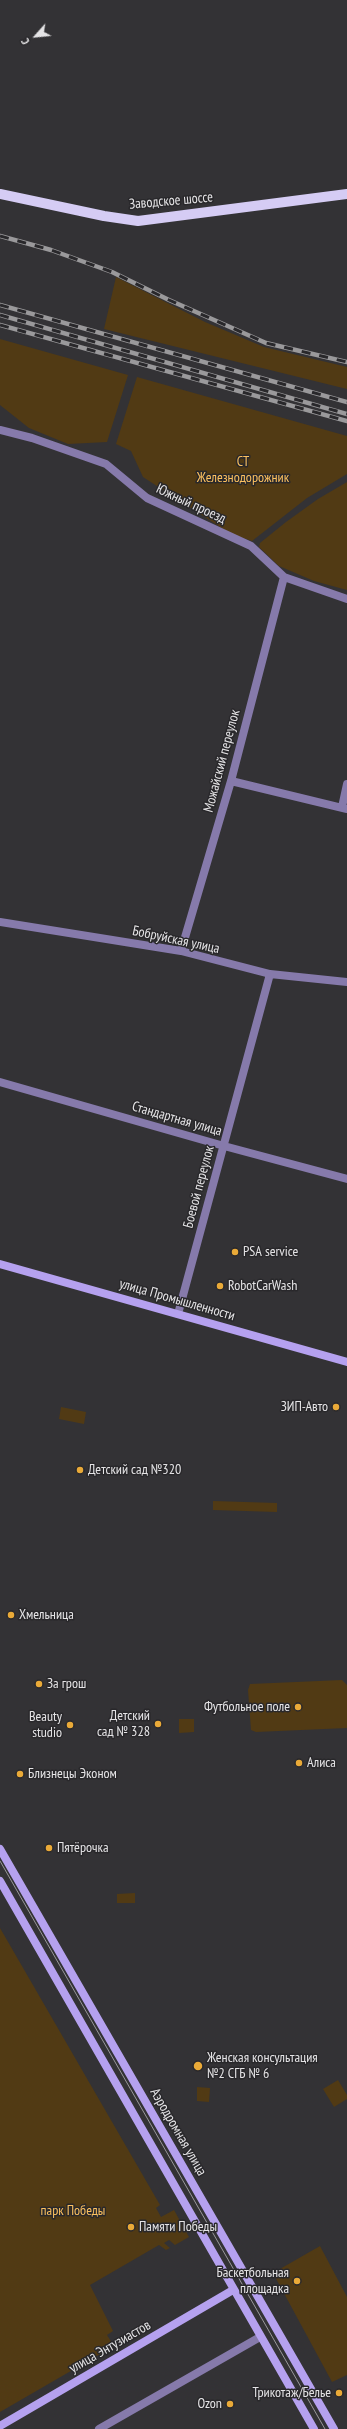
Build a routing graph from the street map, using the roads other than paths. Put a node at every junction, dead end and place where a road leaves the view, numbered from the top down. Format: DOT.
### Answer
graph roads {
  1 [pos="0,194"];
  2 [pos="347,194"];
  3 [pos="0,430"];
  4 [pos="284,576"];
  5 [pos="347,599"];
  6 [pos="231,781"];
  7 [pos="347,784"];
  8 [pos="344,808"];
  9 [pos="0,922"];
  10 [pos="181,952"];
  11 [pos="270,974"];
  12 [pos="347,982"];
  13 [pos="0,1082"];
  14 [pos="224,1146"];
  15 [pos="347,1179"];
  16 [pos="0,1264"];
  17 [pos="178,1314"];
  18 [pos="347,1362"];
  19 [pos="0,1849"];
  20 [pos="0,1882"];
  21 [pos="233,2290"];
  22 [pos="260,2337"];
  23 [pos="0,2426"];
  24 [pos="99,2429"];
  25 [pos="314,2429"];
  26 [pos="334,2429"];
  1 -- 2 [label="main road, Заводское шоссе"];
  3 -- 4 [label="street, Южный проезд"];
  4 -- 5 [label="street, Южный проезд"];
  4 -- 6 [label="street, Можайский переулок"];
  6 -- 8 [label="street"];
  6 -- 10 [label="street, Можайский переулок"];
  7 -- 8 [label="street"];
  9 -- 10 [label="street, Бобруйская улица"];
  10 -- 11 [label="street, Бобруйская улица"];
  11 -- 12 [label="street, Бобруйская улица"];
  11 -- 14 [label="street, Боевой переулок"];
  13 -- 14 [label="street, Стандартная улица"];
  14 -- 15 [label="street, Стандартная улица"];
  14 -- 17 [label="street, Боевой переулок"];
  16 -- 17 [label="main road, улица Промышленности"];
  17 -- 18 [label="main road, улица Промышленности"];
  19 -- 26 [label="main road, Аэродромная улица"];
  20 -- 21 [label="main road"];
  21 -- 22 [label="main road"];
  21 -- 23 [label="main road, улица Энтузиастов"];
  22 -- 24 [label="street"];
  22 -- 25 [label="main road"];
}
